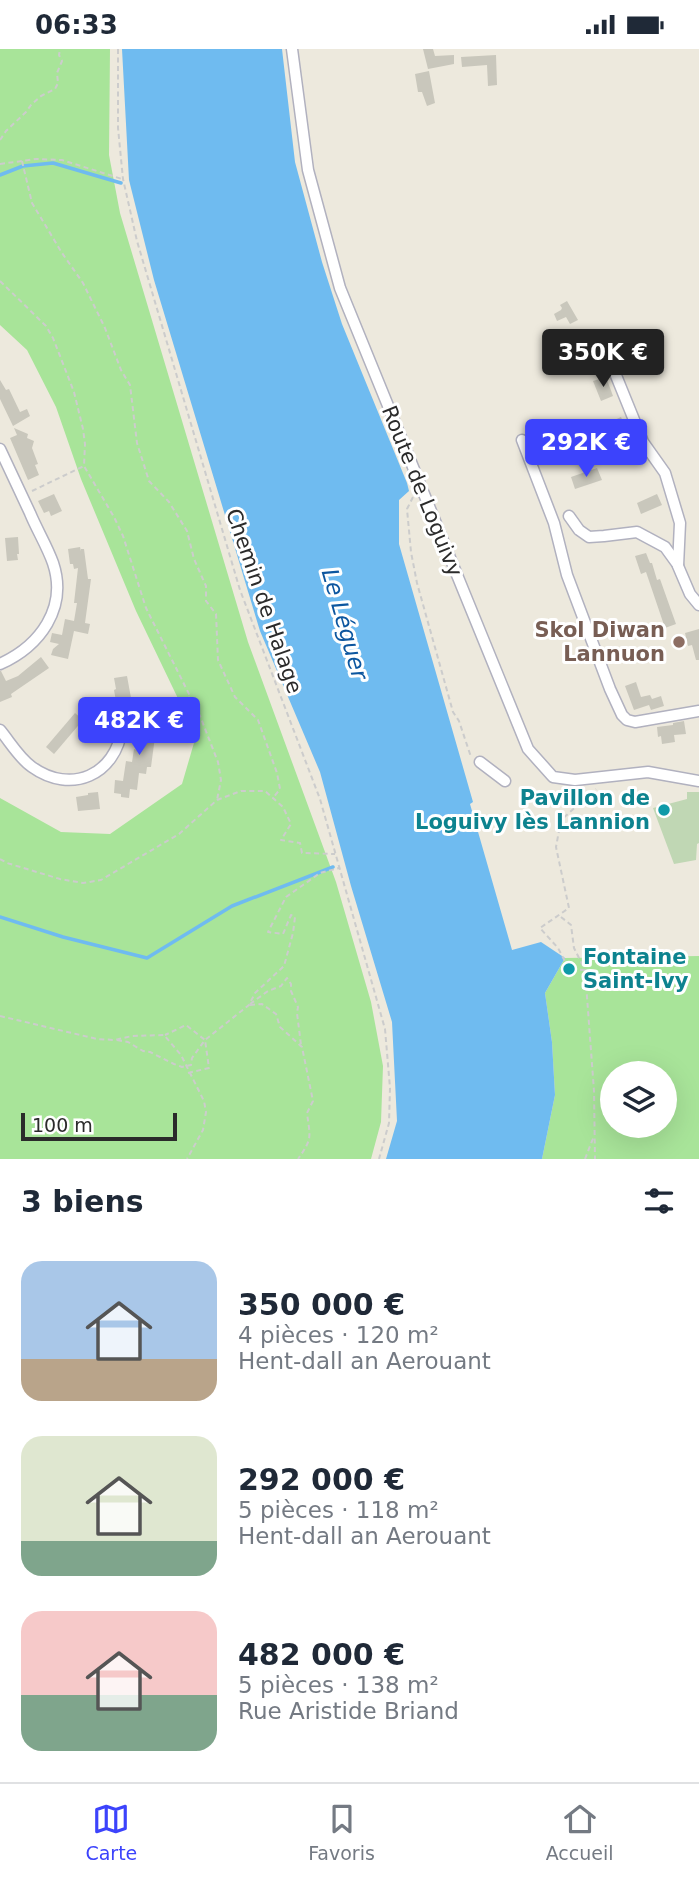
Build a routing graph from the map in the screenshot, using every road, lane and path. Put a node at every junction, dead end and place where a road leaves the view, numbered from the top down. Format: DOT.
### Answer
graph roads {
  1 [pos="60,49"];
  2 [pos="118,49"];
  3 [pos="292,49"];
  4 [pos="0,140"];
  5 [pos="22,161"];
  6 [pos="0,164"];
  7 [pos="123,179"];
  8 [pos="0,281"];
  9 [pos="604,347"];
  10 [pos="522,440"];
  11 [pos="0,449"];
  12 [pos="84,466"];
  13 [pos="416,493"];
  14 [pos="21,496"];
  15 [pos="569,516"];
  16 [pos="678,566"];
  17 [pos="699,605"];
  18 [pos="0,664"];
  19 [pos="191,696"];
  20 [pos="699,711"];
  21 [pos="122,728"];
  22 [pos="0,730"];
  23 [pos="480,762"];
  24 [pos="610,776"];
  25 [pos="505,781"];
  26 [pos="699,781"];
  27 [pos="273,798"];
  28 [pos="217,800"];
  29 [pos="335,854"];
  30 [pos="0,859"];
  31 [pos="339,867"];
  32 [pos="560,916"];
  33 [pos="585,970"];
  34 [pos="249,1005"];
  35 [pos="0,1016"];
  36 [pos="164,1035"];
  37 [pos="115,1039"];
  38 [pos="205,1040"];
  39 [pos="302,1047"];
  40 [pos="186,1067"];
  41 [pos="188,1073"];
  42 [pos="595,1135"];
  43 [pos="187,1159"];
  44 [pos="298,1159"];
  45 [pos="379,1159"];
  46 [pos="585,1159"];
  47 [pos="595,1159"];
  1 -- 4 [label="path"];
  2 -- 7 [label="path, Chemin de Halage"];
  3 -- 24 [label="street, Route de Loguivy"];
  5 -- 6 [label="path"];
  5 -- 7 [label="path"];
  5 -- 27 [label="path"];
  7 -- 29 [label="path, Chemin de Halage"];
  8 -- 12 [label="path"];
  9 -- 16 [label="street"];
  10 -- 20 [label="street"];
  11 -- 14 [label="street"];
  12 -- 14 [label="path"];
  12 -- 19 [label="path"];
  13 -- 23 [label="path"];
  14 -- 18 [label="street"];
  15 -- 16 [label="street"];
  16 -- 17 [label="street"];
  19 -- 21 [label="path"];
  19 -- 28 [label="path"];
  21 -- 22 [label="street"];
  23 -- 25 [label="street"];
  24 -- 26 [label="street, Route de Loguivy"];
  24 -- 32 [label="path"];
  27 -- 28 [label="path"];
  27 -- 29 [label="path"];
  28 -- 30 [label="path"];
  29 -- 31 [label="path, Chemin de Halage"];
  31 -- 34 [label="path"];
  31 -- 45 [label="path, Chemin de Halage"];
  32 -- 33 [label="path"];
  32 -- 33 [label="path"];
  33 -- 42 [label="path"];
  34 -- 38 [label="path"];
  34 -- 39 [label="path"];
  34 -- 39 [label="path"];
  35 -- 37 [label="path"];
  36 -- 37 [label="path"];
  36 -- 38 [label="path"];
  36 -- 40 [label="path"];
  37 -- 40 [label="path"];
  38 -- 40 [label="path"];
  38 -- 41 [label="path"];
  39 -- 44 [label="path"];
  40 -- 41 [label="path"];
  41 -- 43 [label="path"];
  42 -- 46 [label="path"];
  42 -- 47 [label="path"];
}
